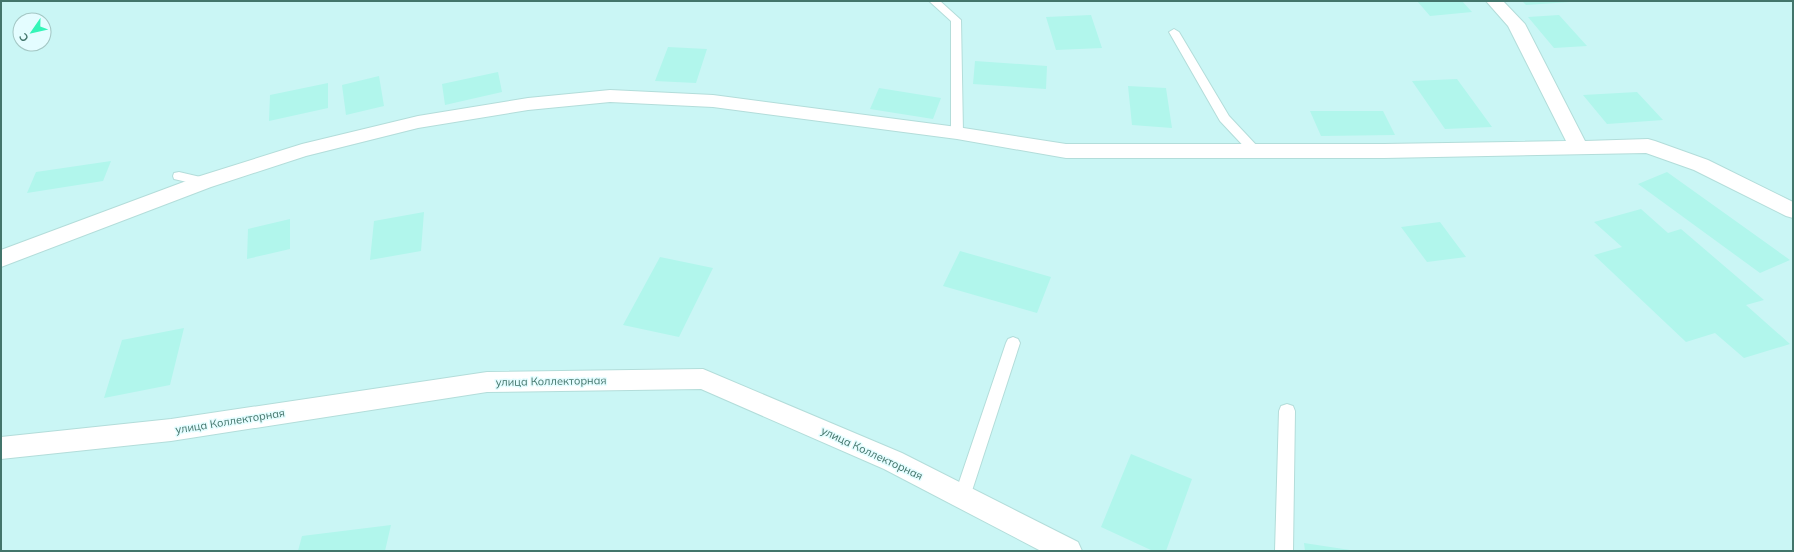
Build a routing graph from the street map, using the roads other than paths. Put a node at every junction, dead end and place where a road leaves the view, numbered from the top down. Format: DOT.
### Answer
graph roads {
  1 [pos="934,1"];
  2 [pos="1494,1"];
  3 [pos="1174,32"];
  4 [pos="957,133"];
  5 [pos="1579,147"];
  6 [pos="1255,151"];
  7 [pos="179,176"];
  8 [pos="204,182"];
  9 [pos="1793,211"];
  10 [pos="1,259"];
  11 [pos="1013,343"];
  12 [pos="1287,411"];
  13 [pos="1,448"];
  14 [pos="962,497"];
  15 [pos="1068,551"];
  16 [pos="1284,551"];
  1 -- 4 [label="lane"];
  2 -- 5 [label="street"];
  3 -- 6 [label="lane"];
  4 -- 6 [label="street"];
  4 -- 8 [label="street"];
  5 -- 6 [label="street"];
  5 -- 9 [label="street"];
  7 -- 8 [label="lane"];
  8 -- 10 [label="street"];
  11 -- 14 [label="lane"];
  12 -- 16 [label="lane"];
  13 -- 14 [label="street, улица Коллекторная"];
  14 -- 15 [label="street, улица Коллекторная"];
}
